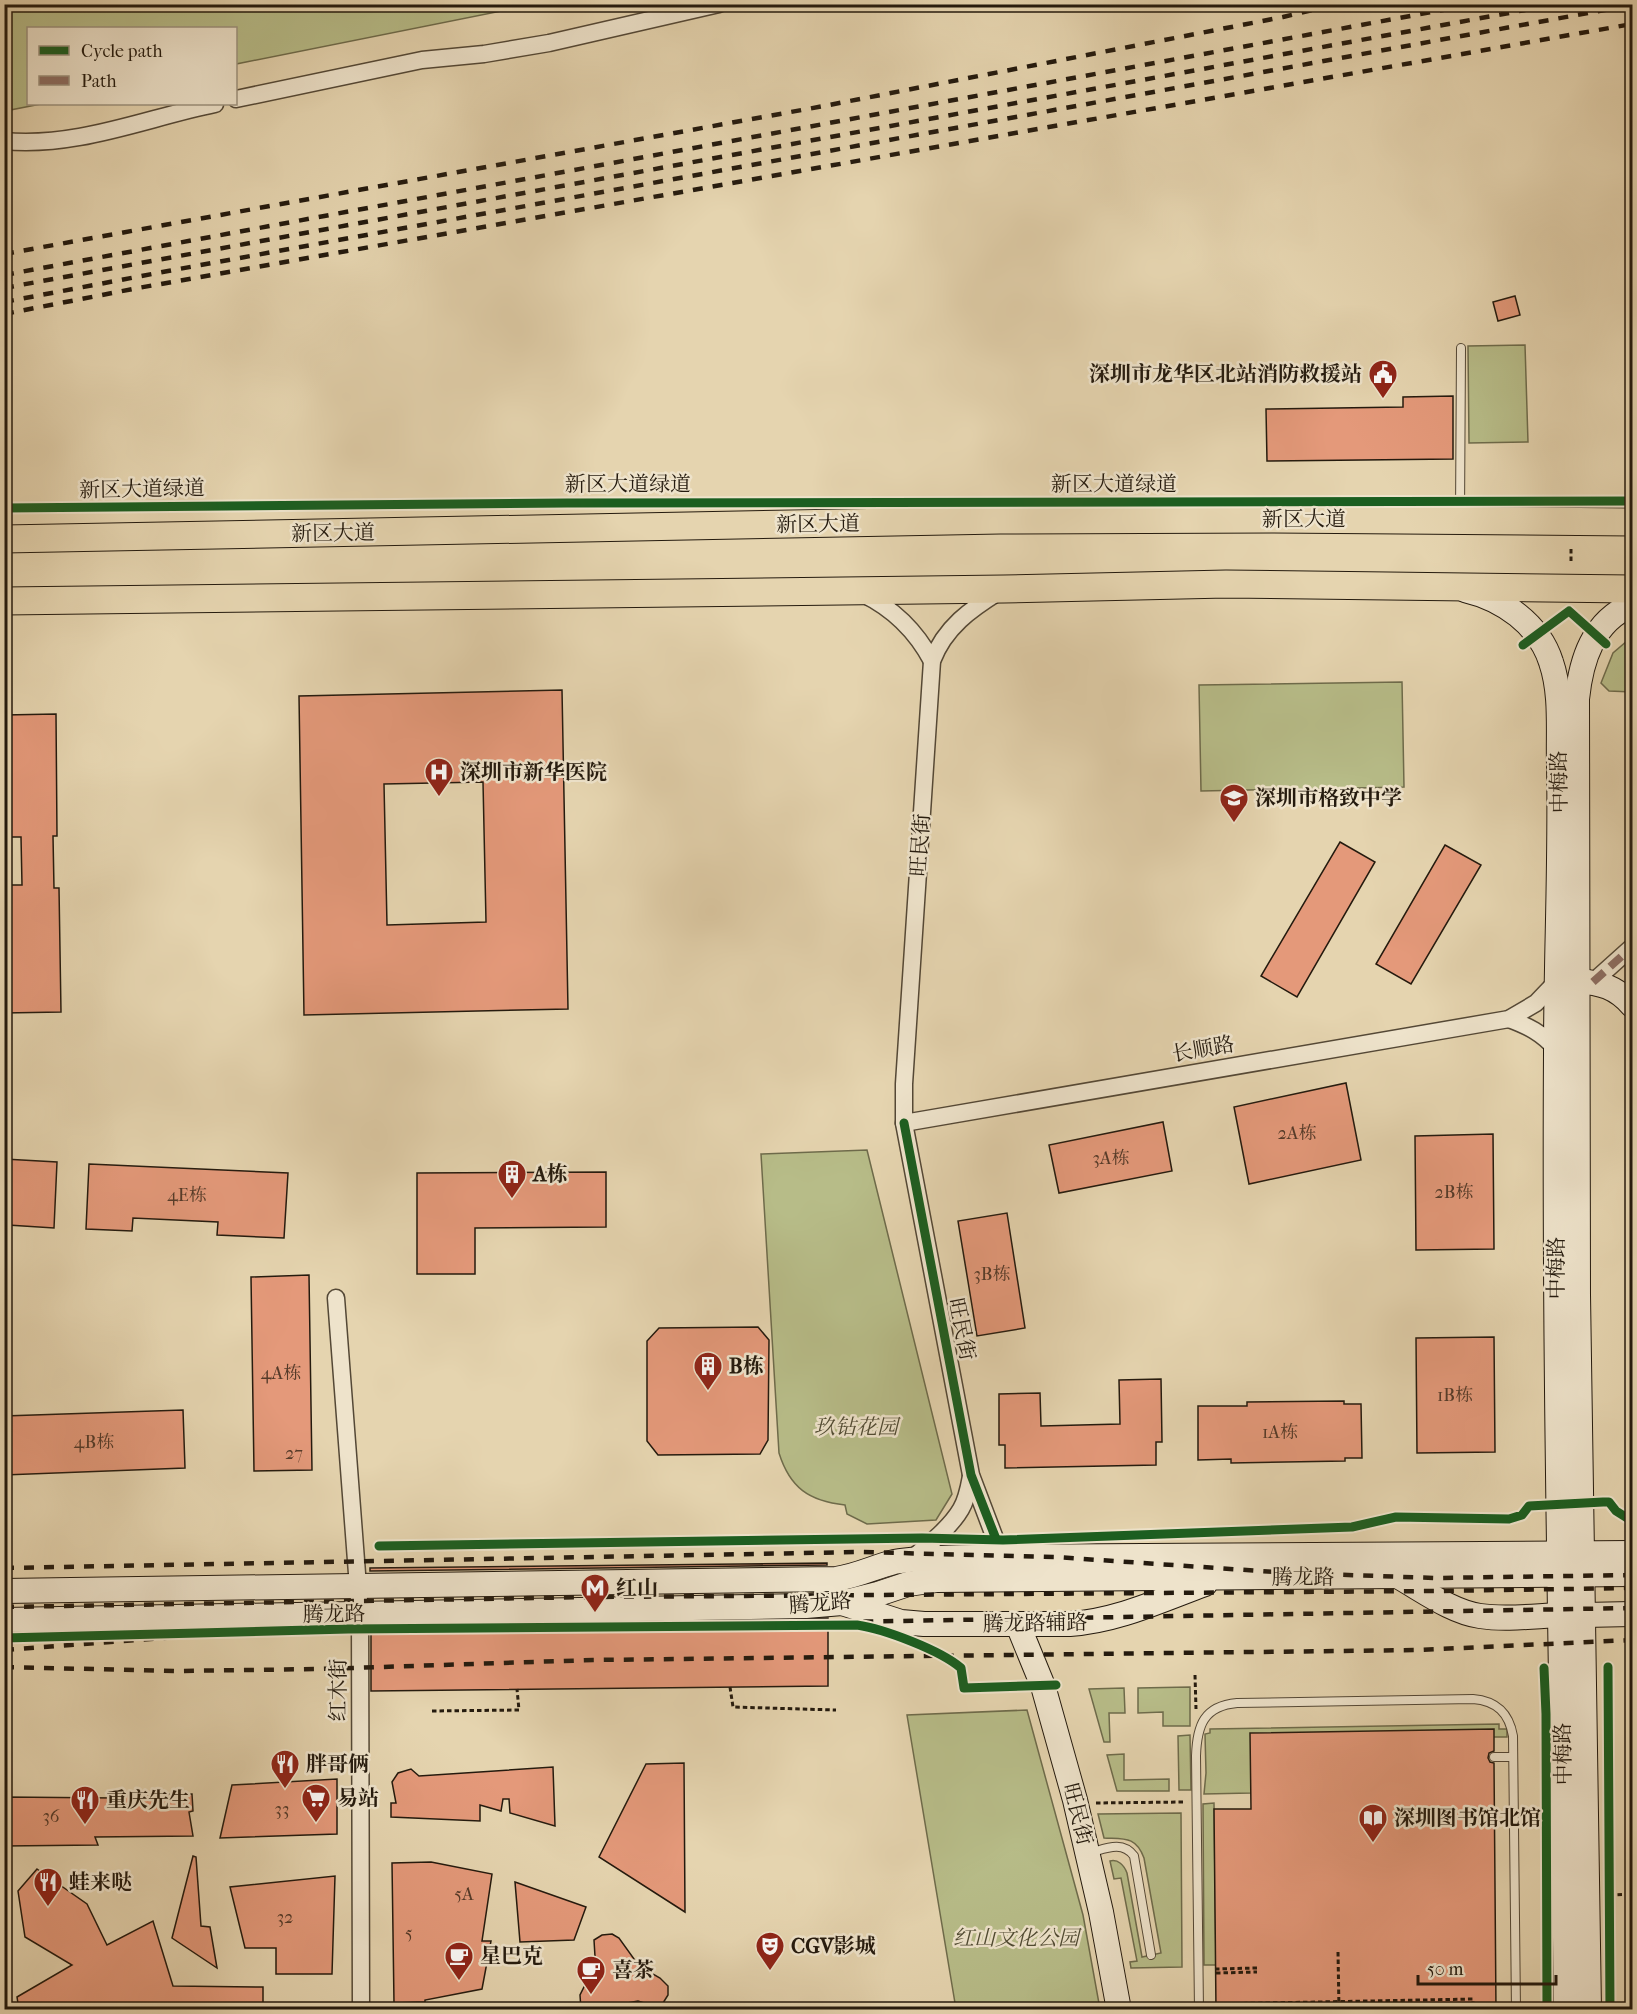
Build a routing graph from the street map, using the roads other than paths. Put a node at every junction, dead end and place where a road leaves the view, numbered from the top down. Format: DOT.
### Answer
graph roads {
  1 [pos="719,4"];
  2 [pos="237,99"];
  3 [pos="211,105"];
  4 [pos="4,141"];
  5 [pos="1461,348"];
  6 [pos="1460,520"];
  7 [pos="1632,522"];
  8 [pos="4,539"];
  9 [pos="1448,586"];
  10 [pos="1004,589"];
  11 [pos="1632,589"];
  12 [pos="856,590"];
  13 [pos="4,601"];
  14 [pos="1632,605"];
  15 [pos="932,660"];
  16 [pos="1632,947"];
  17 [pos="1576,982"];
  18 [pos="1632,1005"];
  19 [pos="1509,1019"];
  20 [pos="1556,1048"];
  21 [pos="904,1123"];
  22 [pos="336,1298"];
  23 [pos="971,1476"];
  24 [pos="1632,1553"];
  25 [pos="1002,1557"];
  26 [pos="910,1560"];
  27 [pos="1572,1565"];
  28 [pos="1632,1574"];
  29 [pos="1397,1576"];
  30 [pos="1222,1577"];
  31 [pos="358,1586"];
  32 [pos="4,1591"];
  33 [pos="842,1603"];
  34 [pos="360,1613"];
  35 [pos="1632,1614"];
  36 [pos="1572,1615"];
  37 [pos="4,1620"];
  38 [pos="1018,1624"];
  39 [pos="1513,1756"];
  40 [pos="1494,1757"];
  41 [pos="1088,1853"];
  42 [pos="1151,1955"];
  43 [pos="1126,2007"];
  44 [pos="1199,2007"];
  45 [pos="361,2010"];
  46 [pos="1516,2010"];
  47 [pos="1566,2010"];
  48 [pos="1589,2010"];
  1 -- 2 [label="street"];
  3 -- 4 [label="street"];
  5 -- 6 [label="lane"];
  6 -- 7 [label="main road, 新区大道"];
  6 -- 8 [label="main road, 新区大道"];
  9 -- 10 [label="main road"];
  9 -- 11 [label="main road"];
  9 -- 17 [label="main road, 中梅路"];
  10 -- 12 [label="main road"];
  10 -- 15 [label="street"];
  12 -- 13 [label="main road"];
  12 -- 15 [label="street"];
  14 -- 17 [label="main road, 中梅路"];
  15 -- 21 [label="street, 旺民街"];
  16 -- 17 [label="street"];
  17 -- 18 [label="main road"];
  17 -- 19 [label="street"];
  17 -- 20 [label="main road, 中梅路"];
  17 -- 27 [label="main road, 中梅路"];
  19 -- 20 [label="street"];
  19 -- 21 [label="street, 长顺路"];
  20 -- 27 [label="main road, 中梅路"];
  21 -- 23 [label="street, 旺民街"];
  22 -- 31 [label="street, 红木街"];
  23 -- 25 [label="street, 旺民街"];
  23 -- 26 [label="street"];
  24 -- 27 [label="main road, 腾龙路"];
  25 -- 26 [label="main road, 腾龙路"];
  25 -- 27 [label="main road, 腾龙路"];
  26 -- 31 [label="main road, 腾龙路"];
  27 -- 28 [label="main road, 腾龙路"];
  27 -- 29 [label="main road, 腾龙路"];
  27 -- 36 [label="main road, 中梅路"];
  29 -- 30 [label="main road, 腾龙路"];
  29 -- 36 [label="main road"];
  30 -- 33 [label="main road, 腾龙路"];
  30 -- 38 [label="main road, 腾龙路辅路"];
  31 -- 32 [label="main road, 腾龙路"];
  31 -- 34 [label="street, 红木街"];
  33 -- 34 [label="main road, 腾龙路"];
  33 -- 38 [label="main road, 腾龙路辅路"];
  34 -- 37 [label="main road, 腾龙路"];
  34 -- 45 [label="street, 红木街"];
  35 -- 36 [label="main road"];
  36 -- 47 [label="main road, 中梅路"];
  36 -- 48 [label="main road, 中梅路"];
  38 -- 41 [label="main road, 旺民街"];
  39 -- 40 [label="lane"];
  39 -- 44 [label="lane"];
  39 -- 46 [label="lane"];
  41 -- 42 [label="lane"];
  41 -- 43 [label="main road, 旺民街"];
}
